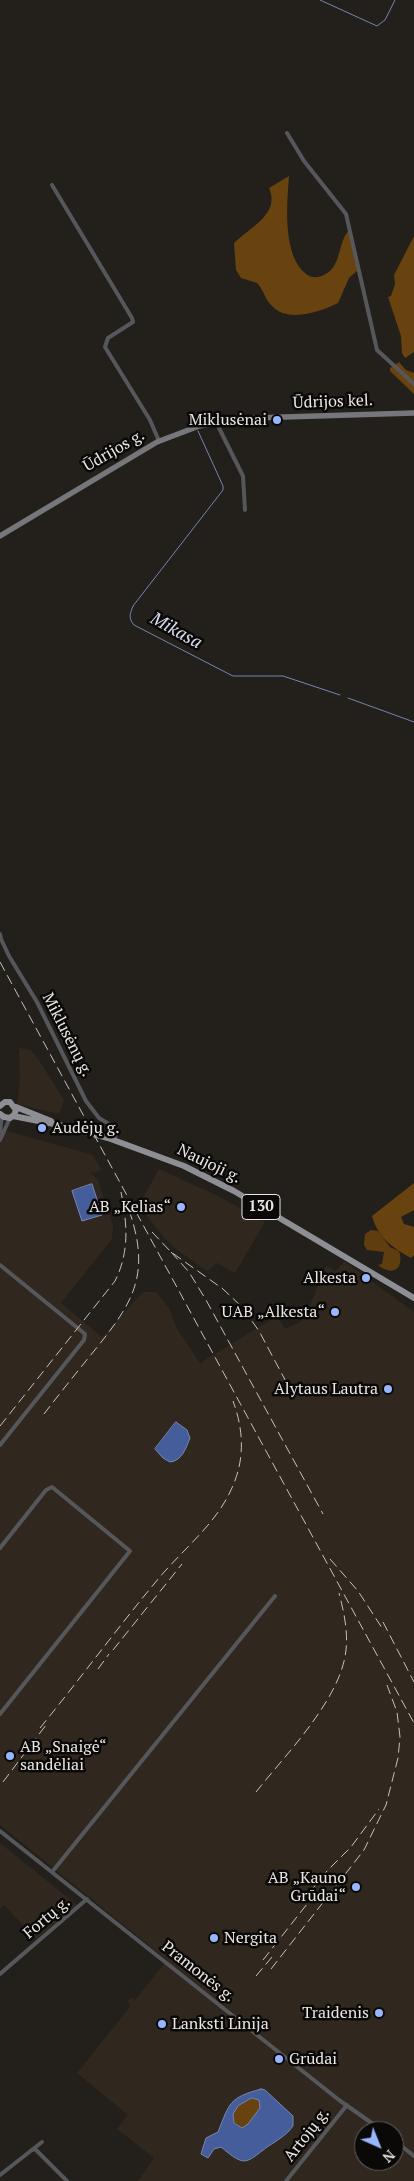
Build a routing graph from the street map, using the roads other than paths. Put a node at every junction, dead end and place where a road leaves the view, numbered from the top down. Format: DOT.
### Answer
graph roads {
  1 [pos="287,133"];
  2 [pos="52,185"];
  3 [pos="414,384"];
  4 [pos="414,413"];
  5 [pos="252,418"];
  6 [pos="216,422"];
  7 [pos="159,441"];
  8 [pos="245,510"];
  9 [pos="0,536"];
  10 [pos="0,934"];
  11 [pos="1,1104"];
  12 [pos="16,1107"];
  13 [pos="1,1115"];
  14 [pos="11,1117"];
  15 [pos="59,1125"];
  16 [pos="0,1132"];
  17 [pos="0,1140"];
  18 [pos="114,1140"];
  19 [pos="0,1265"];
  20 [pos="414,1298"];
  21 [pos="0,1445"];
  22 [pos="0,1548"];
  23 [pos="275,1596"];
  24 [pos="0,1714"];
  25 [pos="0,1831"];
  26 [pos="52,1872"];
  27 [pos="87,1899"];
  28 [pos="0,1974"];
  29 [pos="346,2105"];
  30 [pos="369,2121"];
  31 [pos="42,2142"];
  32 [pos="404,2148"];
  33 [pos="32,2150"];
  34 [pos="414,2156"];
  35 [pos="0,2175"];
  36 [pos="67,2181"];
  37 [pos="286,2181"];
  1 -- 3 [label="street"];
  2 -- 7 [label="street"];
  4 -- 5 [label="main road, Ūdrijos kel."];
  5 -- 6 [label="main road, Ūdrijos g."];
  6 -- 7 [label="main road, Ūdrijos g."];
  6 -- 8 [label="street"];
  7 -- 9 [label="main road, Ūdrijos g."];
  10 -- 18 [label="street, Miklusėnų g."];
  11 -- 12 [label="main road, 130"];
  12 -- 14 [label="main road"];
  12 -- 15 [label="main road, Naujoji g. / 130"];
  13 -- 14 [label="main road, 130"];
  13 -- 16 [label="street"];
  14 -- 15 [label="main road, Naujoji g. / 130"];
  14 -- 17 [label="street"];
  15 -- 18 [label="main road, Naujoji g. / 130"];
  18 -- 20 [label="main road, Naujoji g. / 130"];
  19 -- 21 [label="street"];
  22 -- 24 [label="street"];
  23 -- 26 [label="street"];
  25 -- 26 [label="street, Pramonės g."];
  26 -- 27 [label="street, Pramonės g."];
  27 -- 28 [label="street, Fortų g."];
  27 -- 29 [label="street, Pramonės g."];
  29 -- 30 [label="street, Pramonės g."];
  29 -- 37 [label="street, Artojų g."];
  31 -- 33 [label="street"];
  32 -- 34 [label="street"];
  33 -- 35 [label="street"];
  33 -- 36 [label="street"];
}
